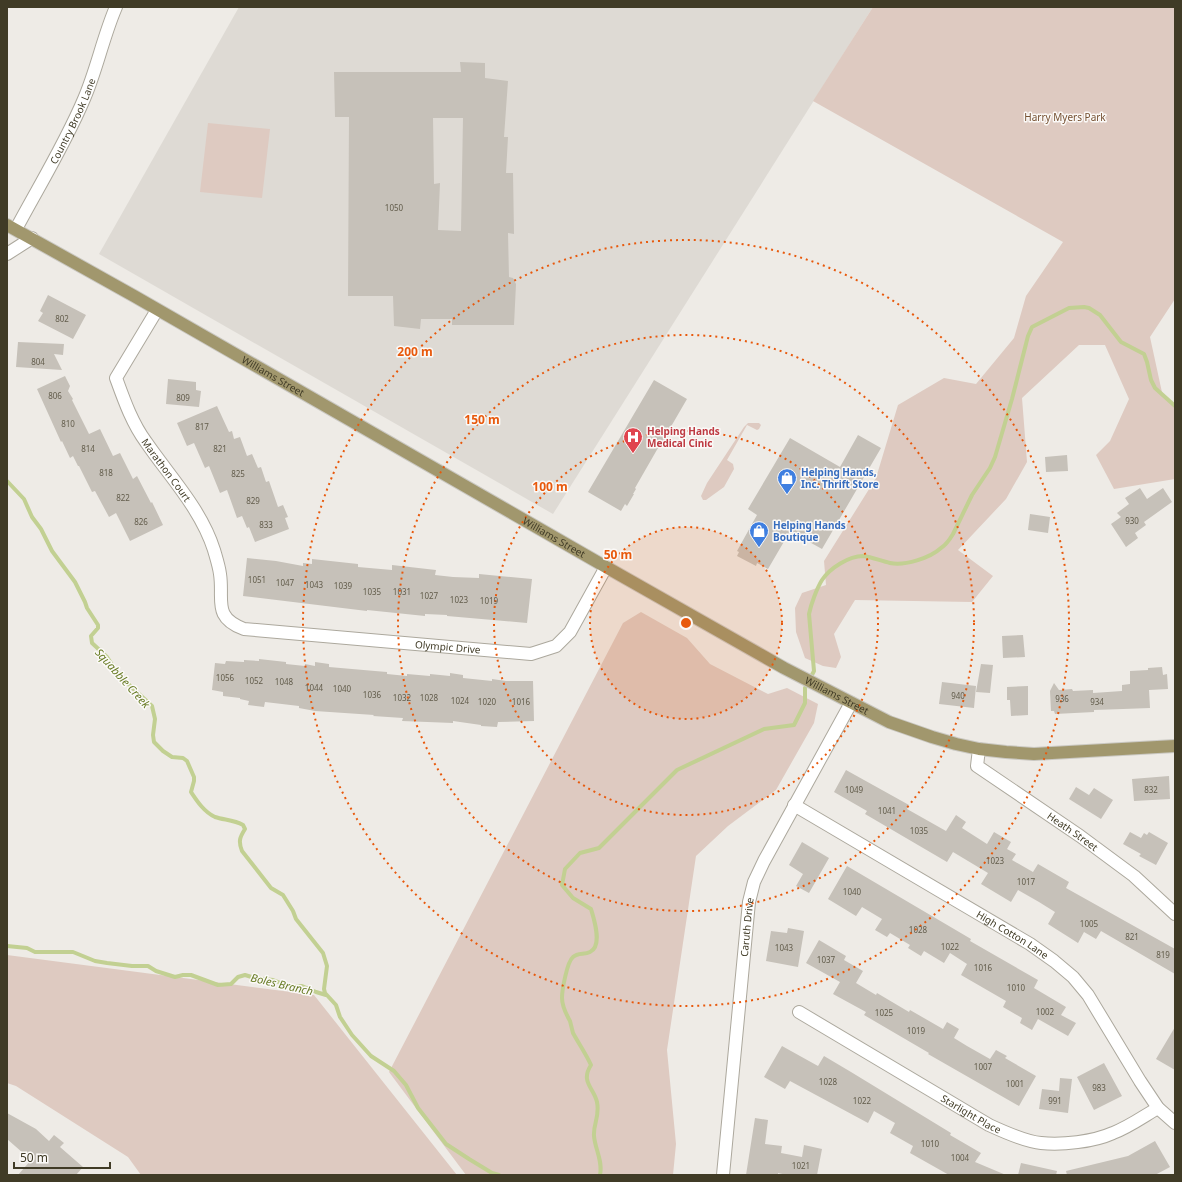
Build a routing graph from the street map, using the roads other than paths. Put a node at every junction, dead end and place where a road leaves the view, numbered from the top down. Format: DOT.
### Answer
graph roads {
  1 [pos="116,7"];
  2 [pos="11,227"];
  3 [pos="32,238"];
  4 [pos="7,254"];
  5 [pos="157,310"];
  6 [pos="606,567"];
  7 [pos="244,629"];
  8 [pos="851,702"];
  9 [pos="1175,746"];
  10 [pos="979,749"];
  11 [pos="794,805"];
  12 [pos="1175,914"];
  13 [pos="799,1012"];
  14 [pos="1158,1108"];
  15 [pos="1175,1123"];
  16 [pos="723,1175"];
  1 -- 2 [label="street, Country Brook Lane"];
  2 -- 3 [label="main road, Williams Street"];
  3 -- 4 [label="street"];
  3 -- 5 [label="main road, Williams Street"];
  5 -- 6 [label="main road, Williams Street"];
  5 -- 7 [label="street, Marathon Court"];
  6 -- 7 [label="street, Olympic Drive"];
  6 -- 8 [label="main road, Williams Street"];
  8 -- 10 [label="main road, Williams Street"];
  8 -- 11 [label="street, Caruth Drive"];
  9 -- 10 [label="main road, Williams Street"];
  10 -- 12 [label="street, Heath Street"];
  11 -- 14 [label="street, High Cotton Lane"];
  11 -- 16 [label="street, Caruth Drive"];
  13 -- 14 [label="street, Starlight Place"];
  14 -- 15 [label="street, High Cotton Lane"];
}
